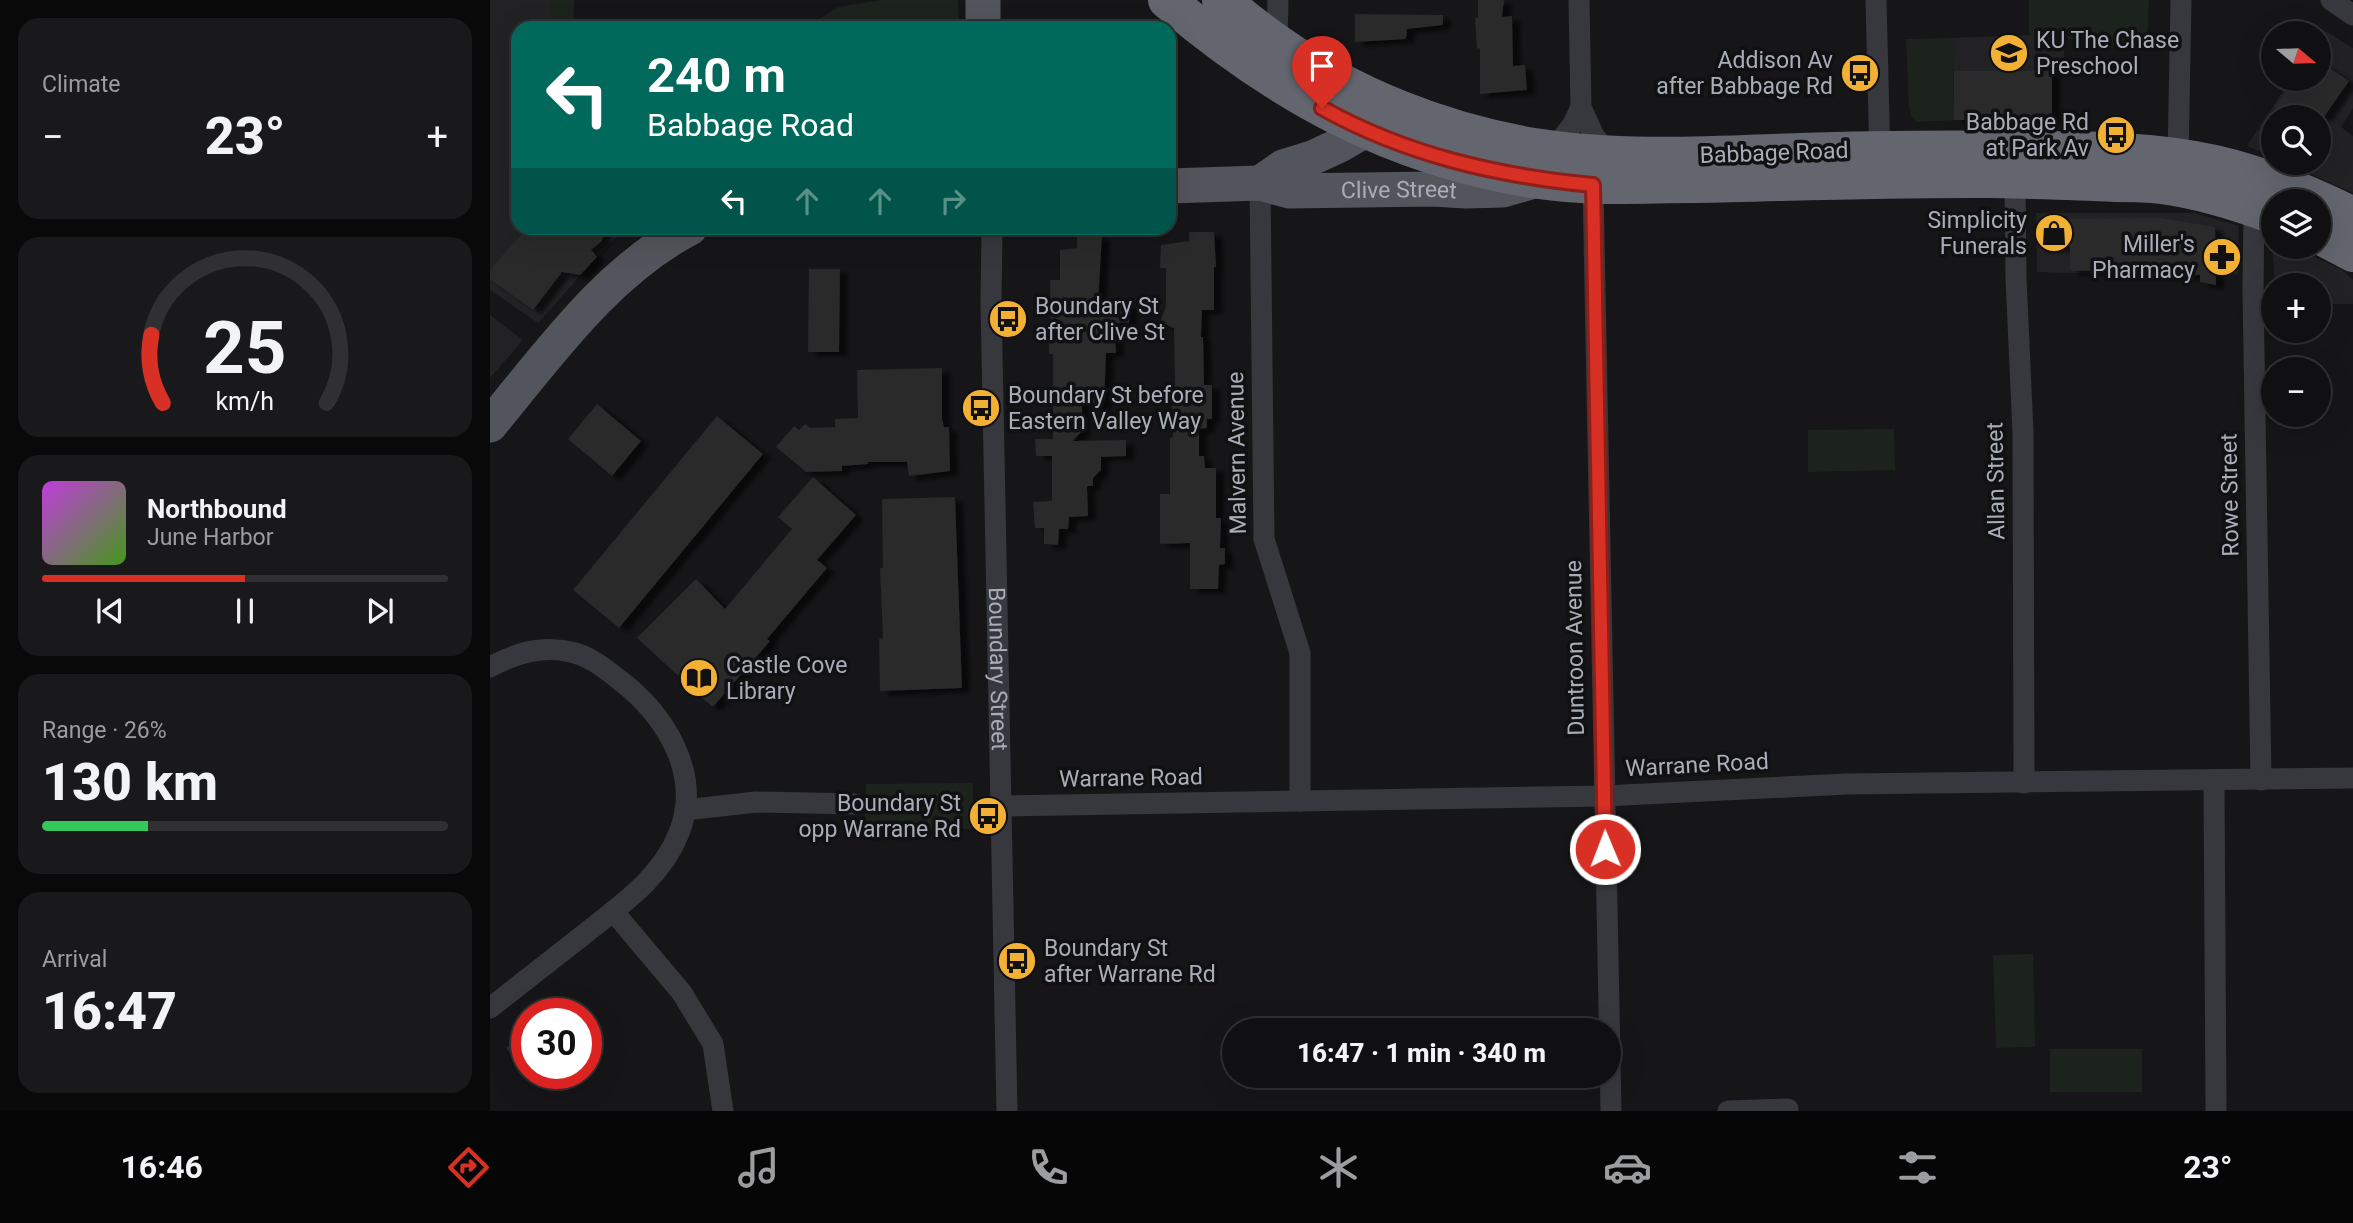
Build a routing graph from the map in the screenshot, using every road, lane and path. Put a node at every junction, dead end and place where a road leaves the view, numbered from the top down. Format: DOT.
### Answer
graph roads {
  1 [pos="983,0"];
  2 [pos="1167,0"];
  3 [pos="1220,0"];
  4 [pos="1278,0"];
  5 [pos="1579,0"];
  6 [pos="1876,0"];
  7 [pos="2181,0"];
  8 [pos="2331,0"];
  9 [pos="2353,15"];
  10 [pos="983,21"];
  11 [pos="1277,44"];
  12 [pos="1581,107"];
  13 [pos="1414,116"];
  14 [pos="1364,131"];
  15 [pos="2178,158"];
  16 [pos="1546,165"];
  17 [pos="1880,165"];
  18 [pos="1601,169"];
  19 [pos="2015,179"];
  20 [pos="1260,183"];
  21 [pos="1176,186"];
  22 [pos="2261,211"];
  23 [pos="2353,216"];
  24 [pos="2261,234"];
  25 [pos="676,235"];
  26 [pos="992,235"];
  27 [pos="2331,241"];
  28 [pos="2353,253"];
  29 [pos="490,425"];
  30 [pos="490,667"];
  31 [pos="2353,778"];
  32 [pos="2214,780"];
  33 [pos="2261,780"];
  34 [pos="2024,783"];
  35 [pos="1604,796"];
  36 [pos="1300,801"];
  37 [pos="855,804"];
  38 [pos="1001,806"];
  39 [pos="685,810"];
  40 [pos="613,911"];
  41 [pos="490,1008"];
  42 [pos="1787,1109"];
  43 [pos="723,1111"];
  44 [pos="1007,1111"];
  45 [pos="1611,1111"];
  46 [pos="1728,1111"];
  47 [pos="2216,1111"];
  1 -- 10 [label="main road"];
  2 -- 14 [label="highway, Babbage Road"];
  3 -- 11 [label="highway, Babbage Road"];
  4 -- 11 [label="street"];
  5 -- 12 [label="street"];
  6 -- 17 [label="street"];
  7 -- 15 [label="street"];
  8 -- 9 [label="street"];
  11 -- 13 [label="highway, Babbage Road"];
  12 -- 16 [label="street"];
  12 -- 18 [label="street"];
  13 -- 14 [label="main road, Clive Street"];
  13 -- 16 [label="highway, Babbage Road"];
  14 -- 16 [label="highway, Babbage Road"];
  14 -- 20 [label="main road, Clive Street"];
  15 -- 17 [label="highway, Babbage Road"];
  15 -- 23 [label="highway, Babbage Road"];
  16 -- 18 [label="highway, Babbage Road"];
  16 -- 20 [label="main road, Clive Street"];
  17 -- 18 [label="highway, Babbage Road"];
  17 -- 19 [label="highway, Babbage Road"];
  18 -- 35 [label="street, Duntroon Avenue"];
  19 -- 22 [label="highway, Babbage Road"];
  19 -- 34 [label="street, Allan Street"];
  20 -- 21 [label="main road, Clive Street"];
  20 -- 36 [label="street, Malvern Avenue"];
  24 -- 33 [label="street, Rowe Street"];
  25 -- 29 [label="main road"];
  26 -- 38 [label="street, Boundary Street"];
  27 -- 28 [label="highway"];
  30 -- 39 [label="street"];
  31 -- 33 [label="street, Warrane Road"];
  32 -- 33 [label="street, Warrane Road"];
  32 -- 34 [label="street, Warrane Road"];
  32 -- 47 [label="street"];
  34 -- 35 [label="street, Warrane Road"];
  35 -- 36 [label="street, Warrane Road"];
  35 -- 45 [label="street, Duntroon Avenue"];
  36 -- 38 [label="street, Warrane Road"];
  37 -- 39 [label="street"];
  38 -- 44 [label="street, Boundary Street"];
  39 -- 40 [label="street"];
  40 -- 41 [label="street"];
  40 -- 43 [label="street"];
  42 -- 46 [label="street"];
}
